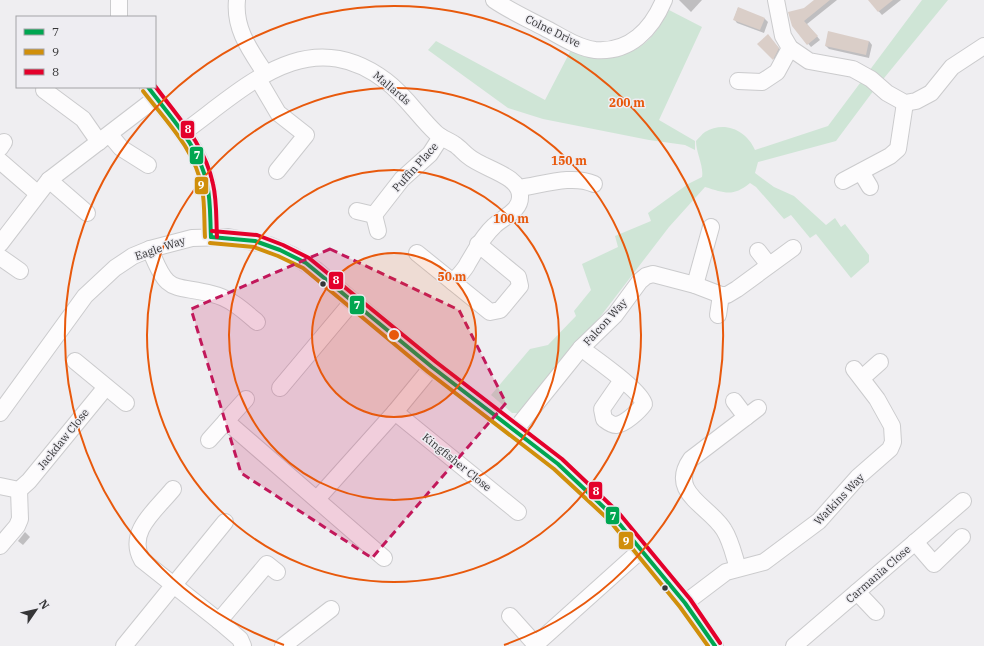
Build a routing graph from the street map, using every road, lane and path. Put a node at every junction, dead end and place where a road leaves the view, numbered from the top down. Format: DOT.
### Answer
graph roads {
  1 [pos="119,0"];
  2 [pos="237,0"];
  3 [pos="494,0"];
  4 [pos="664,0"];
  5 [pos="776,0"];
  6 [pos="119,16"];
  7 [pos="984,46"];
  8 [pos="790,48"];
  9 [pos="261,76"];
  10 [pos="738,81"];
  11 [pos="44,90"];
  12 [pos="152,92"];
  13 [pos="905,103"];
  14 [pos="184,132"];
  15 [pos="441,138"];
  16 [pos="104,139"];
  17 [pos="0,161"];
  18 [pos="148,165"];
  19 [pos="277,171"];
  20 [pos="861,172"];
  21 [pos="49,180"];
  22 [pos="844,181"];
  23 [pos="594,184"];
  24 [pos="870,187"];
  25 [pos="519,188"];
  26 [pos="37,193"];
  27 [pos="357,211"];
  28 [pos="87,213"];
  29 [pos="374,215"];
  30 [pos="711,227"];
  31 [pos="378,231"];
  32 [pos="212,237"];
  33 [pos="0,244"];
  34 [pos="478,244"];
  35 [pos="793,248"];
  36 [pos="150,249"];
  37 [pos="758,251"];
  38 [pos="417,253"];
  39 [pos="0,256"];
  40 [pos="769,265"];
  41 [pos="20,271"];
  42 [pos="453,282"];
  43 [pos="695,285"];
  44 [pos="721,295"];
  45 [pos="353,301"];
  46 [pos="718,315"];
  47 [pos="257,322"];
  48 [pos="581,348"];
  49 [pos="75,361"];
  50 [pos="880,362"];
  51 [pos="432,367"];
  52 [pos="622,380"];
  53 [pos="106,387"];
  54 [pos="280,388"];
  55 [pos="246,399"];
  56 [pos="734,401"];
  57 [pos="126,403"];
  58 [pos="758,408"];
  59 [pos="395,412"];
  60 [pos="0,413"];
  61 [pos="746,417"];
  62 [pos="226,421"];
  63 [pos="515,430"];
  64 [pos="209,440"];
  65 [pos="0,486"];
  66 [pos="173,489"];
  67 [pos="19,490"];
  68 [pos="317,499"];
  69 [pos="963,501"];
  70 [pos="518,512"];
  71 [pos="225,522"];
  72 [pos="962,537"];
  73 [pos="915,542"];
  74 [pos="0,546"];
  75 [pos="641,550"];
  76 [pos="384,558"];
  77 [pos="738,568"];
  78 [pos="277,572"];
  79 [pos="173,586"];
  80 [pos="857,592"];
  81 [pos="685,603"];
  82 [pos="331,609"];
  83 [pos="876,612"];
  84 [pos="510,616"];
  85 [pos="219,621"];
  86 [pos="535,645"];
  87 [pos="124,646"];
  88 [pos="243,646"];
  89 [pos="283,646"];
  90 [pos="715,646"];
  91 [pos="794,646"];
  1 -- 6 [label="street"];
  2 -- 9 [label="street"];
  3 -- 4 [label="street, Colne Drive"];
  5 -- 8 [label="street"];
  7 -- 13 [label="street"];
  8 -- 10 [label="street"];
  8 -- 13 [label="street"];
  9 -- 14 [label="street, Mallards"];
  9 -- 15 [label="street, Mallards"];
  9 -- 19 [label="street"];
  11 -- 16 [label="street"];
  12 -- 14 [label="street"];
  12 -- 16 [label="street"];
  13 -- 20 [label="street"];
  14 -- 32 [label="street"];
  15 -- 25 [label="street, Mallards"];
  15 -- 29 [label="street, Puffin Place"];
  16 -- 18 [label="street"];
  16 -- 21 [label="street"];
  17 -- 26 [label="street"];
  20 -- 22 [label="street"];
  20 -- 24 [label="street"];
  21 -- 26 [label="street"];
  21 -- 28 [label="street"];
  23 -- 25 [label="street"];
  25 -- 34 [label="street"];
  26 -- 33 [label="street"];
  27 -- 29 [label="street"];
  29 -- 31 [label="street"];
  30 -- 43 [label="street"];
  32 -- 36 [label="street, Eagle Way"];
  32 -- 45 [label="street, Eagle Way"];
  34 -- 42 [label="street"];
  34 -- 42 [label="street"];
  35 -- 40 [label="street"];
  36 -- 47 [label="street"];
  36 -- 60 [label="street, Eagle Way"];
  37 -- 40 [label="street"];
  38 -- 42 [label="street"];
  39 -- 41 [label="street"];
  40 -- 44 [label="street"];
  43 -- 44 [label="street, Falcon Way"];
  43 -- 48 [label="street, Falcon Way"];
  44 -- 46 [label="street"];
  45 -- 51 [label="street, Eagle Way"];
  45 -- 54 [label="street"];
  48 -- 52 [label="street"];
  48 -- 63 [label="street, Falcon Way"];
  49 -- 53 [label="street"];
  50 -- 77 [label="street, Watkins Way"];
  51 -- 59 [label="street"];
  51 -- 63 [label="street, Eagle Way"];
  53 -- 57 [label="street"];
  53 -- 67 [label="street, Jackdaw Close"];
  55 -- 62 [label="street"];
  56 -- 61 [label="street"];
  58 -- 61 [label="street"];
  59 -- 68 [label="street"];
  59 -- 70 [label="street, Kingfisher Close"];
  61 -- 77 [label="street"];
  62 -- 64 [label="street"];
  62 -- 68 [label="street"];
  63 -- 75 [label="street, Eagle Way"];
  65 -- 67 [label="street"];
  66 -- 79 [label="street"];
  67 -- 74 [label="street"];
  68 -- 76 [label="street"];
  69 -- 73 [label="street, Carmania Close"];
  71 -- 79 [label="street"];
  72 -- 73 [label="street"];
  73 -- 80 [label="street, Carmania Close"];
  75 -- 81 [label="street, Eagle Way"];
  75 -- 86 [label="street"];
  77 -- 81 [label="street, Watkins Way"];
  78 -- 85 [label="street"];
  79 -- 85 [label="street"];
  79 -- 87 [label="street"];
  80 -- 83 [label="street"];
  80 -- 91 [label="street, Carmania Close"];
  81 -- 90 [label="street, Eagle Way"];
  82 -- 89 [label="street"];
  84 -- 86 [label="street"];
  85 -- 88 [label="street"];
}
